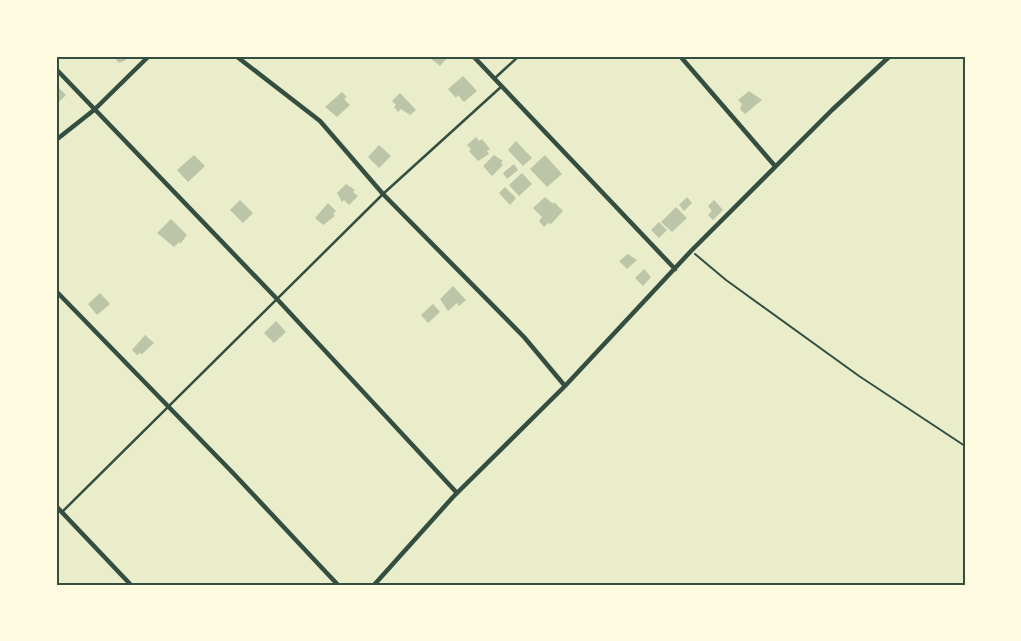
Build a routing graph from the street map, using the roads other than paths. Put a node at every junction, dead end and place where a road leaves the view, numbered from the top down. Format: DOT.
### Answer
graph roads {
  1 [pos="149,56"];
  2 [pos="236,56"];
  3 [pos="473,56"];
  4 [pos="518,56"];
  5 [pos="680,56"];
  6 [pos="889,57"];
  7 [pos="56,69"];
  8 [pos="495,78"];
  9 [pos="502,86"];
  10 [pos="94,110"];
  11 [pos="56,140"];
  12 [pos="775,166"];
  13 [pos="383,194"];
  14 [pos="675,269"];
  15 [pos="56,291"];
  16 [pos="278,300"];
  17 [pos="565,386"];
  18 [pos="168,408"];
  19 [pos="457,493"];
  20 [pos="56,506"];
  21 [pos="62,512"];
  22 [pos="56,517"];
  23 [pos="131,585"];
  24 [pos="338,585"];
  25 [pos="374,585"];
  1 -- 10 [label="street"];
  2 -- 13 [label="street"];
  3 -- 8 [label="street"];
  4 -- 8 [label="lane"];
  5 -- 12 [label="street"];
  6 -- 12 [label="street"];
  7 -- 10 [label="street"];
  8 -- 9 [label="street"];
  9 -- 13 [label="lane"];
  9 -- 14 [label="street"];
  10 -- 11 [label="street"];
  10 -- 16 [label="street"];
  12 -- 14 [label="street"];
  13 -- 16 [label="lane"];
  13 -- 17 [label="street"];
  14 -- 17 [label="street"];
  15 -- 18 [label="street"];
  16 -- 18 [label="lane"];
  16 -- 19 [label="street"];
  17 -- 19 [label="street"];
  18 -- 21 [label="lane"];
  18 -- 24 [label="street"];
  19 -- 25 [label="street"];
  20 -- 21 [label="street"];
  21 -- 22 [label="street"];
  21 -- 23 [label="street"];
}
